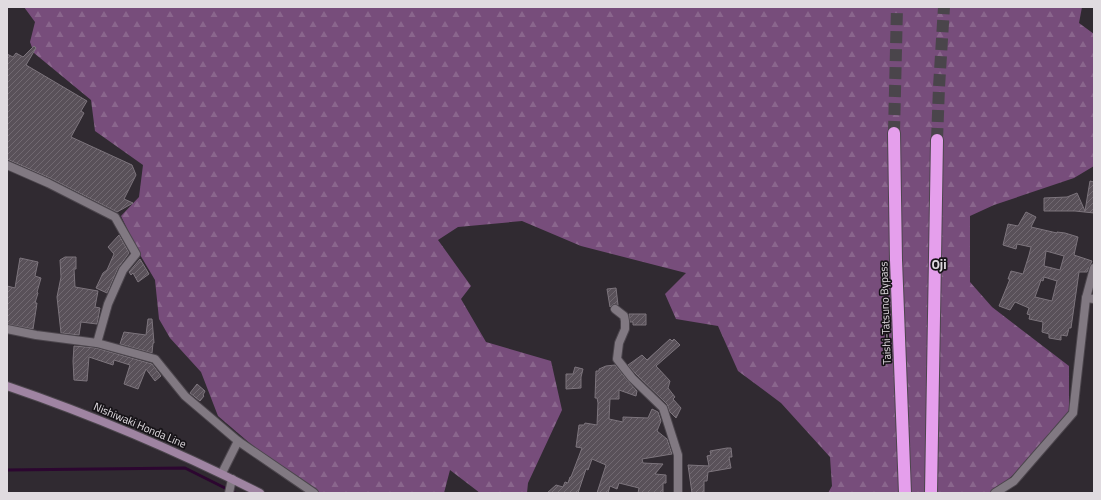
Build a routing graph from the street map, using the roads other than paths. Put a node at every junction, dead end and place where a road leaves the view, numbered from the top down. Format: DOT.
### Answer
graph roads {
  1 [pos="894,133"];
  2 [pos="937,140"];
  3 [pos="7,165"];
  4 [pos="1094,268"];
  5 [pos="1090,298"];
  6 [pos="616,308"];
  7 [pos="7,328"];
  8 [pos="97,343"];
  9 [pos="7,386"];
  10 [pos="238,441"];
  11 [pos="222,473"];
  12 [pos="232,479"];
  13 [pos="229,493"];
  14 [pos="260,493"];
  15 [pos="314,493"];
  16 [pos="678,493"];
  17 [pos="905,493"];
  18 [pos="931,493"];
  19 [pos="995,493"];
  1 -- 17 [label="highway, Taishi-Tatsuno Bypass"];
  2 -- 18 [label="highway"];
  3 -- 8 [label="street"];
  4 -- 5 [label="street"];
  5 -- 19 [label="street"];
  6 -- 16 [label="street"];
  7 -- 8 [label="street"];
  8 -- 10 [label="street"];
  9 -- 11 [label="main road, Nishiwaki Honda Line"];
  10 -- 11 [label="street"];
  10 -- 15 [label="street"];
  11 -- 12 [label="main road, Nishiwaki Honda Line"];
  12 -- 13 [label="street"];
  12 -- 14 [label="main road, Nishiwaki Honda Line"];
}
